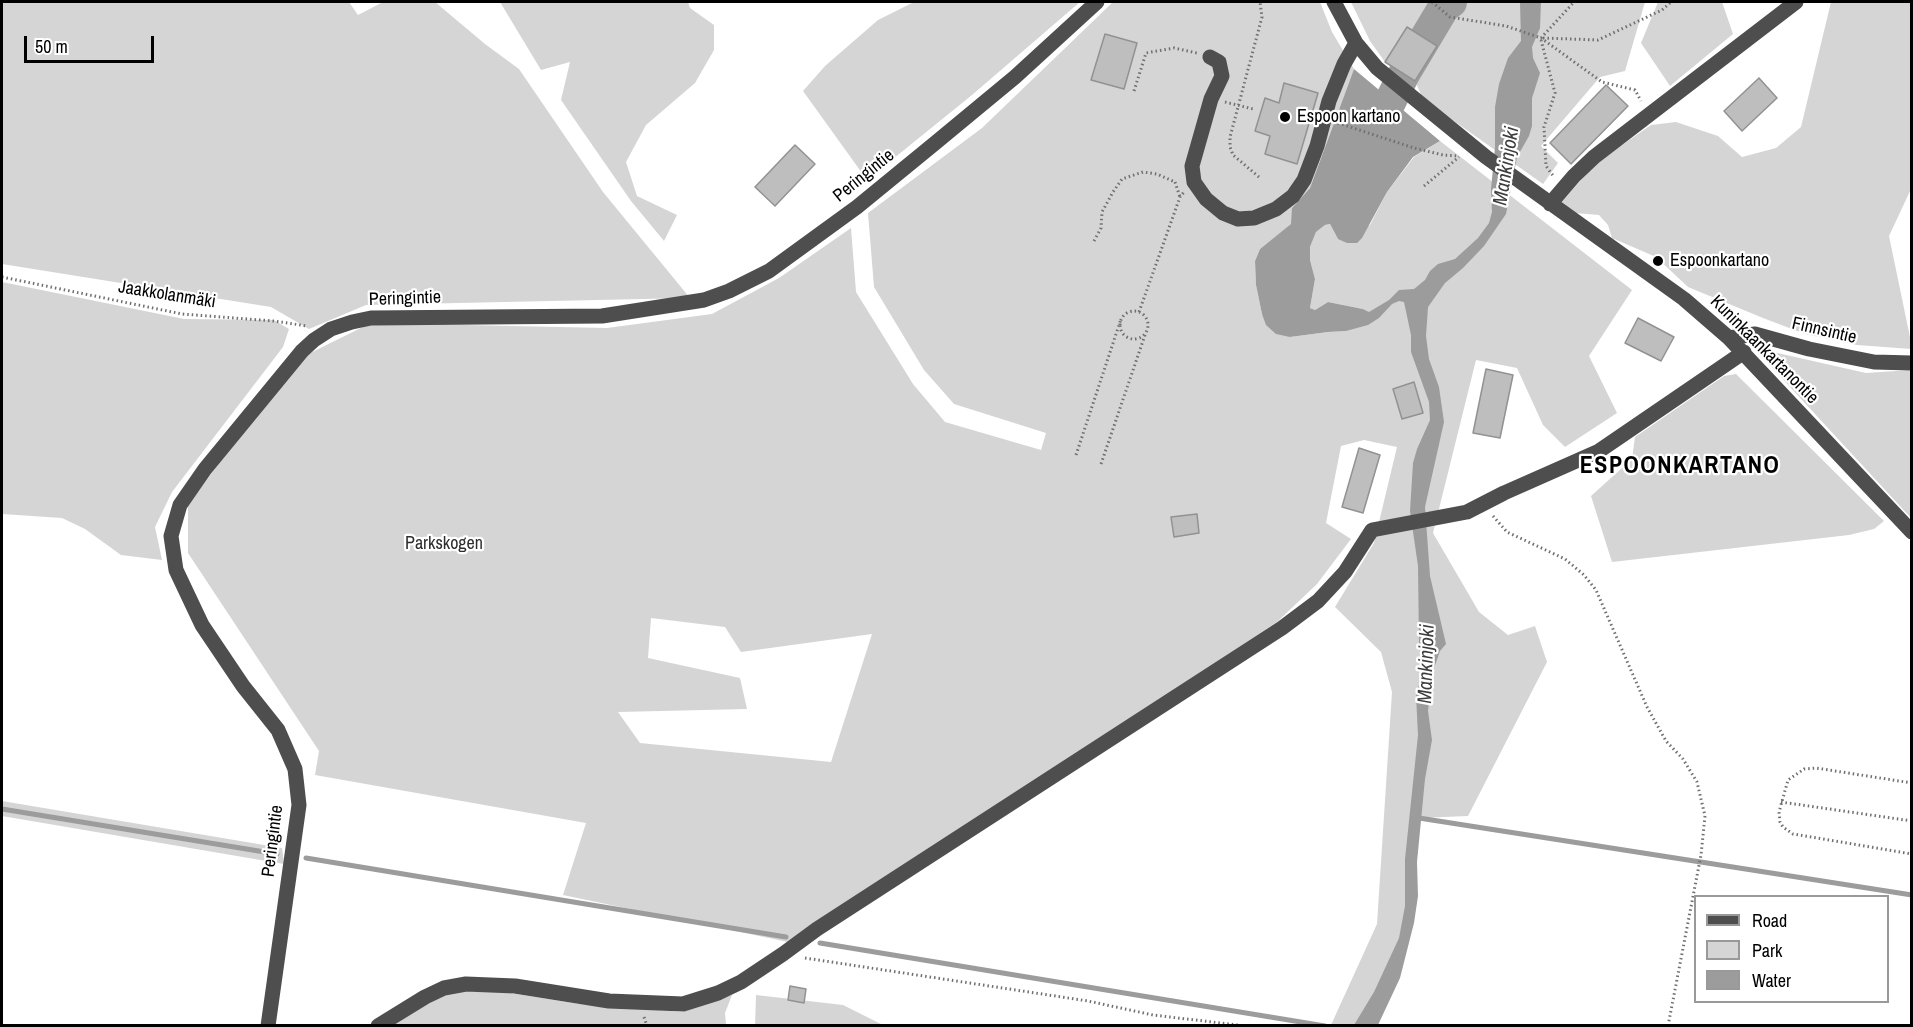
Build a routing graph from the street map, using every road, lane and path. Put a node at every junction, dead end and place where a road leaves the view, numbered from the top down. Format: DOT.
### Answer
graph roads {
  1 [pos="1097,2"];
  2 [pos="1260,2"];
  3 [pos="1334,2"];
  4 [pos="1574,2"];
  5 [pos="1671,2"];
  6 [pos="1797,2"];
  7 [pos="1433,3"];
  8 [pos="1541,38"];
  9 [pos="1356,43"];
  10 [pos="1210,57"];
  11 [pos="1134,91"];
  12 [pos="1211,99"];
  13 [pos="1239,106"];
  14 [pos="1253,110"];
  15 [pos="1649,115"];
  16 [pos="1344,125"];
  17 [pos="1466,150"];
  18 [pos="1546,166"];
  19 [pos="1259,177"];
  20 [pos="1175,182"];
  21 [pos="1194,182"];
  22 [pos="1424,186"];
  23 [pos="1550,204"];
  24 [pos="1094,241"];
  25 [pos="2,277"];
  26 [pos="1139,312"];
  27 [pos="1121,319"];
  28 [pos="331,329"];
  29 [pos="1146,332"];
  30 [pos="1729,338"];
  31 [pos="1744,352"];
  32 [pos="1911,363"];
  33 [pos="1076,455"];
  34 [pos="1101,464"];
  35 [pos="1486,503"];
  36 [pos="1911,532"];
  37 [pos="1911,783"];
  38 [pos="1781,802"];
  39 [pos="1911,821"];
  40 [pos="1911,854"];
  41 [pos="783,954"];
  42 [pos="268,1026"];
  43 [pos="378,1026"];
  44 [pos="1246,1026"];
  45 [pos="1668,1026"];
  1 -- 28 [label="street, Peringintie"];
  2 -- 13 [label="path"];
  3 -- 9 [label="street, Kuninkaankartanontie"];
  4 -- 8 [label="path"];
  5 -- 8 [label="path"];
  6 -- 15 [label="street"];
  7 -- 8 [label="path"];
  8 -- 15 [label="path"];
  8 -- 18 [label="path"];
  9 -- 17 [label="street, Kuninkaankartanontie"];
  9 -- 21 [label="street"];
  10 -- 11 [label="path"];
  10 -- 12 [label="street"];
  12 -- 13 [label="path"];
  12 -- 21 [label="street"];
  13 -- 14 [label="path"];
  13 -- 19 [label="path"];
  15 -- 23 [label="street"];
  16 -- 17 [label="path"];
  17 -- 22 [label="path"];
  17 -- 23 [label="street, Kuninkaankartanontie"];
  20 -- 24 [label="path"];
  21 -- 26 [label="path"];
  23 -- 30 [label="street, Kuninkaankartanontie"];
  25 -- 28 [label="path, Jaakkolanmäki"];
  26 -- 27 [label="path"];
  26 -- 29 [label="path"];
  27 -- 29 [label="path"];
  27 -- 33 [label="path"];
  28 -- 42 [label="street, Peringintie"];
  29 -- 34 [label="path"];
  30 -- 31 [label="street, Kuninkaankartanontie"];
  30 -- 32 [label="street, Finnsintie"];
  31 -- 35 [label="street"];
  31 -- 36 [label="street, Kuninkaankartanontie"];
  35 -- 41 [label="street"];
  35 -- 45 [label="path"];
  37 -- 38 [label="path"];
  38 -- 39 [label="path"];
  38 -- 40 [label="path"];
  41 -- 43 [label="street"];
  41 -- 44 [label="path"];
}
